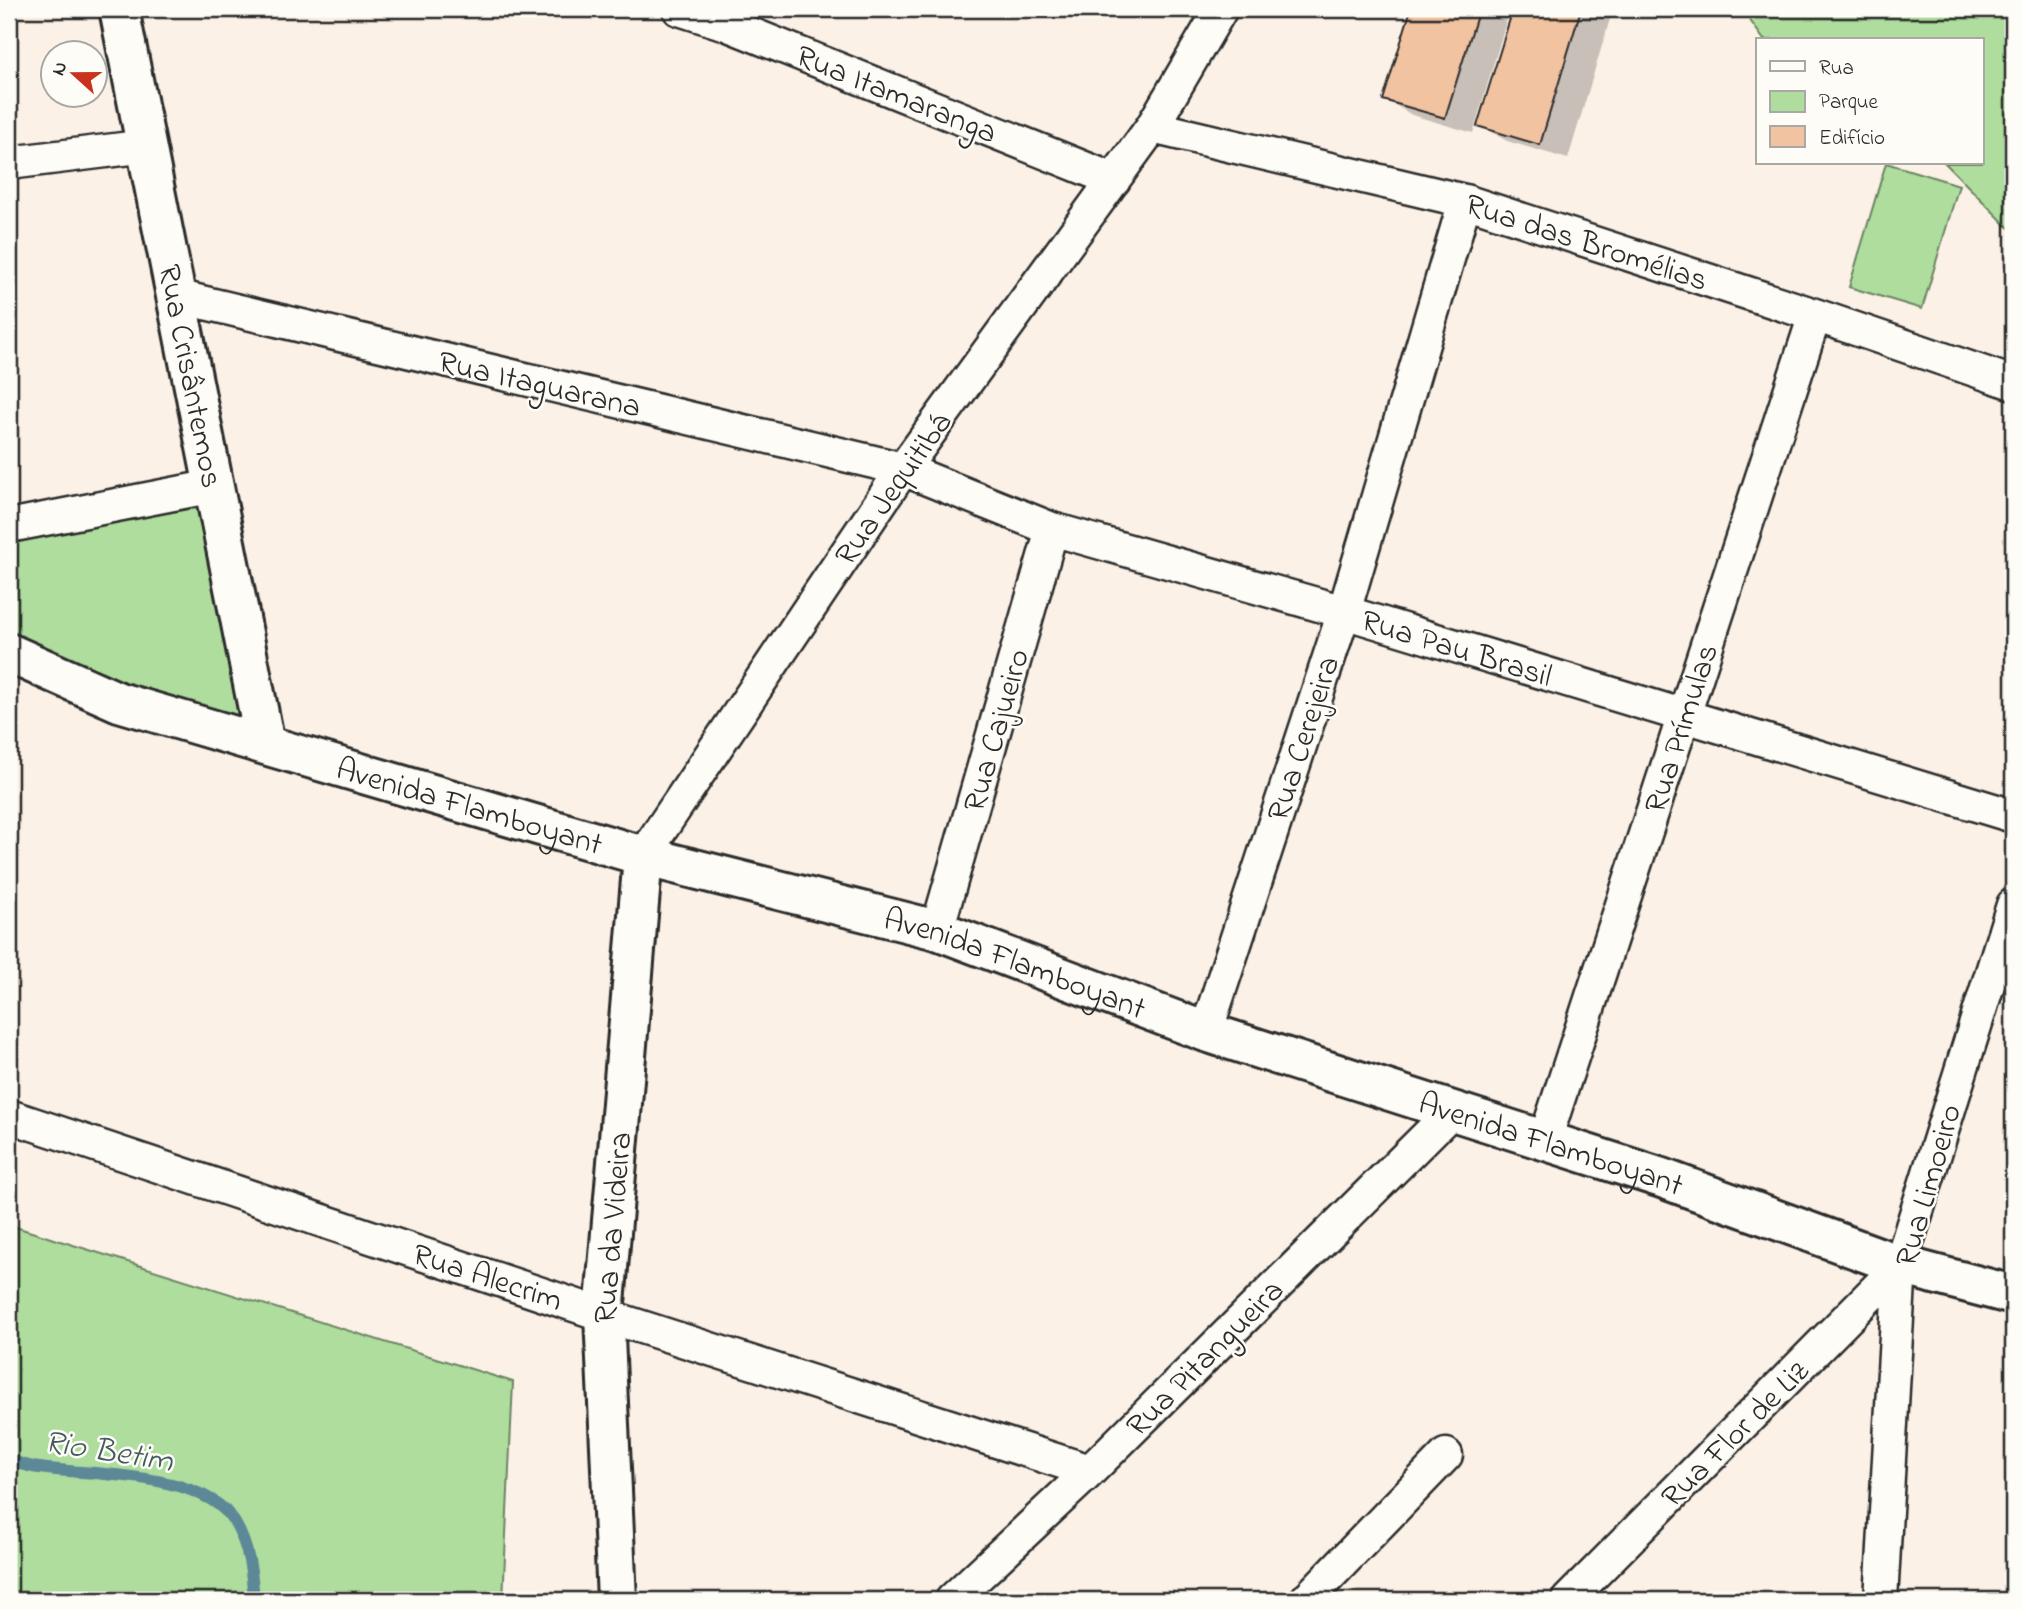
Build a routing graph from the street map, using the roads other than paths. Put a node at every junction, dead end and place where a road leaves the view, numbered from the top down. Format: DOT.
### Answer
graph roads {
  1 [pos="119,9"];
  2 [pos="679,9"];
  3 [pos="1221,9"];
  4 [pos="731,16"];
  5 [pos="1152,127"];
  6 [pos="147,146"];
  7 [pos="9,163"];
  8 [pos="1114,180"];
  9 [pos="1465,201"];
  10 [pos="176,296"];
  11 [pos="1815,314"];
  12 [pos="2013,383"];
  13 [pos="903,469"];
  14 [pos="214,486"];
  15 [pos="9,526"];
  16 [pos="1052,529"];
  17 [pos="1343,612"];
  18 [pos="9,653"];
  19 [pos="1684,716"];
  20 [pos="265,744"];
  21 [pos="2013,816"];
  22 [pos="643,856"];
  23 [pos="2013,905"];
  24 [pos="937,930"];
  25 [pos="1206,1032"];
  26 [pos="1452,1111"];
  27 [pos="9,1116"];
  28 [pos="1545,1140"];
  29 [pos="1900,1265"];
  30 [pos="2013,1296"];
  31 [pos="604,1315"];
  32 [pos="1446,1455"];
  33 [pos="1090,1471"];
  34 [pos="617,1600"];
  35 [pos="951,1600"];
  36 [pos="1306,1600"];
  37 [pos="1568,1600"];
  38 [pos="1881,1600"];
  1 -- 6 [label="street, Rua Crisântemos"];
  2 -- 4 [label="street, Rua Itamaranga"];
  3 -- 5 [label="street, Rua Jequitibá"];
  4 -- 8 [label="street, Rua Itamaranga"];
  5 -- 8 [label="street, Rua Jequitibá"];
  5 -- 9 [label="street, Rua das Bromélias"];
  6 -- 7 [label="street"];
  6 -- 10 [label="street, Rua Crisântemos"];
  8 -- 13 [label="street, Rua Jequitibá"];
  9 -- 11 [label="street, Rua das Bromélias"];
  9 -- 17 [label="street, Rua Cerejeira"];
  10 -- 13 [label="street, Rua Itaguarana"];
  10 -- 14 [label="street, Rua Crisântemos"];
  11 -- 12 [label="street, Rua das Bromélias"];
  11 -- 19 [label="street, Rua Prímulas"];
  13 -- 16 [label="street, Rua Pau Brasil"];
  13 -- 22 [label="street, Rua Jequitibá"];
  14 -- 15 [label="street"];
  14 -- 20 [label="street, Rua Crisântemos"];
  16 -- 17 [label="street, Rua Pau Brasil"];
  16 -- 24 [label="street, Rua Cajueiro"];
  17 -- 19 [label="street, Rua Pau Brasil"];
  17 -- 25 [label="street, Rua Cerejeira"];
  18 -- 20 [label="street, Avenida Flamboyant"];
  19 -- 21 [label="street, Rua Pau Brasil"];
  19 -- 28 [label="street, Rua Prímulas"];
  20 -- 22 [label="street, Avenida Flamboyant"];
  22 -- 24 [label="street, Avenida Flamboyant"];
  22 -- 31 [label="street, Rua da Videira"];
  23 -- 29 [label="street, Rua Limoeiro"];
  24 -- 25 [label="street, Avenida Flamboyant"];
  25 -- 26 [label="street, Avenida Flamboyant"];
  26 -- 28 [label="street, Avenida Flamboyant"];
  26 -- 33 [label="street, Rua Pitangueira"];
  27 -- 31 [label="street, Rua Alecrim"];
  28 -- 29 [label="street, Avenida Flamboyant"];
  29 -- 30 [label="street, Avenida Flamboyant"];
  29 -- 37 [label="street, Rua Flor de Liz"];
  29 -- 38 [label="street, Rua Limoeiro"];
  31 -- 33 [label="street, Rua Alecrim"];
  31 -- 34 [label="street, Rua da Videira"];
  32 -- 36 [label="street"];
  33 -- 35 [label="street, Rua Pitangueira"];
}
